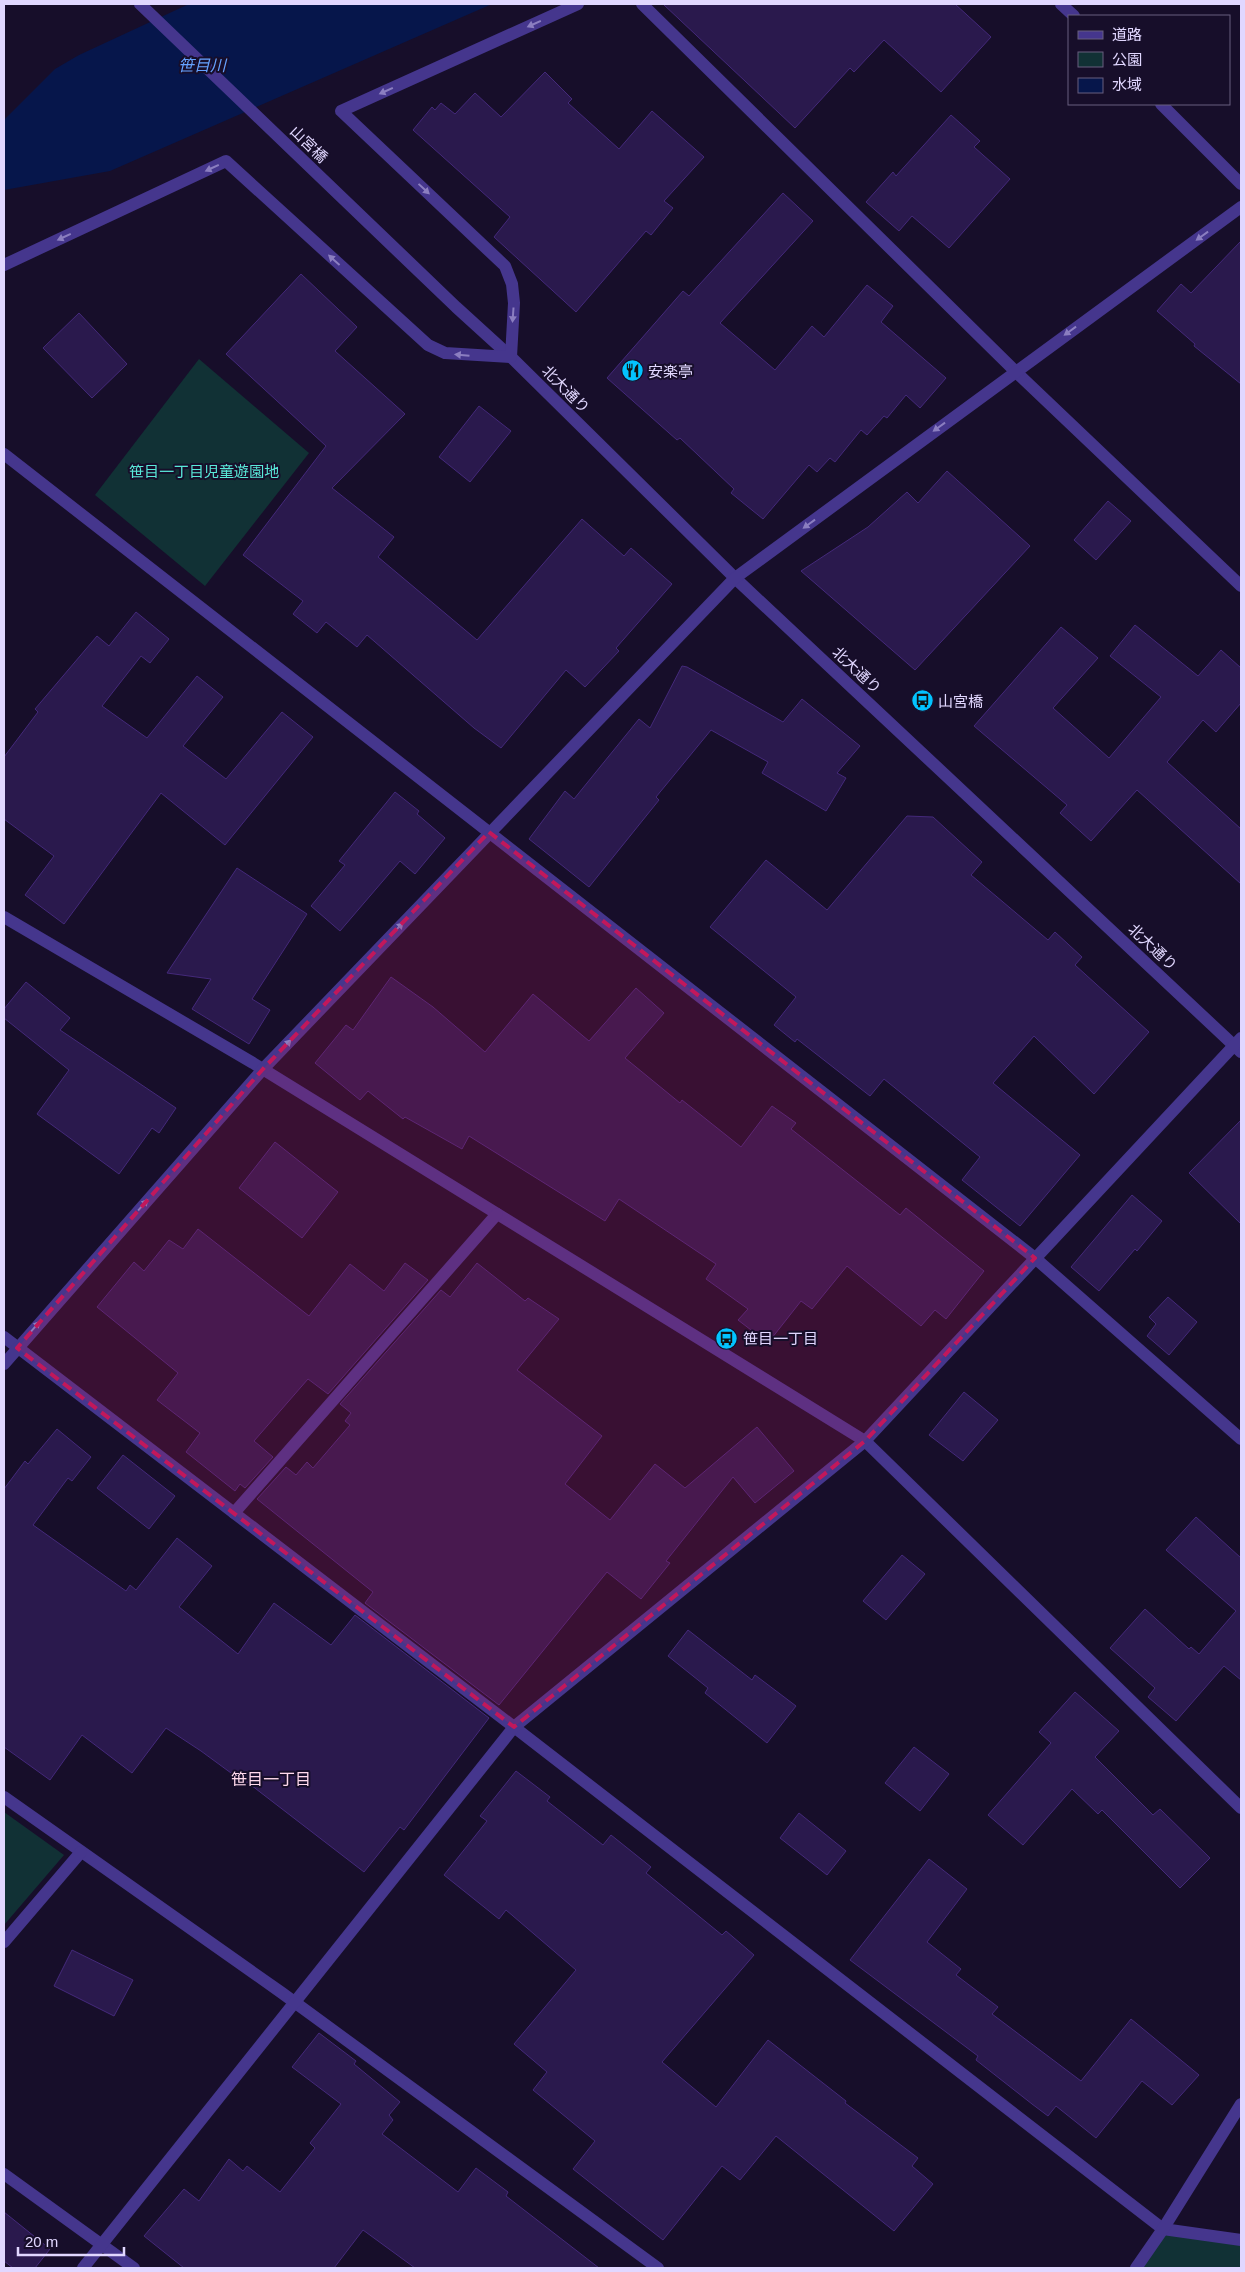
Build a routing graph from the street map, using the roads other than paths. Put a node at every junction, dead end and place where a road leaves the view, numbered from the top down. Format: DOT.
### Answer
graph roads {
  1 [pos="140,4"];
  2 [pos="578,4"];
  3 [pos="642,4"];
  4 [pos="1062,4"];
  5 [pos="1073,15"];
  6 [pos="1162,105"];
  7 [pos="1241,184"];
  8 [pos="1241,207"];
  9 [pos="4,265"];
  10 [pos="456,307"];
  11 [pos="511,357"];
  12 [pos="1015,371"];
  13 [pos="4,454"];
  14 [pos="736,578"];
  15 [pos="1241,586"];
  16 [pos="489,832"];
  17 [pos="4,917"];
  18 [pos="1239,1045"];
  19 [pos="263,1069"];
  20 [pos="497,1214"];
  21 [pos="1035,1258"];
  22 [pos="4,1337"];
  23 [pos="17,1348"];
  24 [pos="4,1364"];
  25 [pos="1241,1439"];
  26 [pos="865,1440"];
  27 [pos="234,1513"];
  28 [pos="514,1727"];
  29 [pos="4,1797"];
  30 [pos="1241,1808"];
  31 [pos="82,1852"];
  32 [pos="4,1942"];
  33 [pos="296,2003"];
  34 [pos="1241,2104"];
  35 [pos="4,2174"];
  36 [pos="1163,2229"];
  37 [pos="1241,2240"];
  38 [pos="102,2245"];
  39 [pos="83,2268"];
  40 [pos="134,2268"];
  41 [pos="658,2268"];
  42 [pos="1136,2268"];
  1 -- 10 [label="street, 山宮橋"];
  2 -- 11 [label="street, one-way"];
  3 -- 12 [label="street"];
  4 -- 5 [label="street"];
  6 -- 7 [label="street"];
  8 -- 12 [label="street, one-way"];
  11 -- 9 [label="street, one-way"];
  10 -- 11 [label="street, 北大通り"];
  11 -- 14 [label="street, 北大通り"];
  12 -- 14 [label="street, one-way"];
  12 -- 15 [label="street"];
  13 -- 16 [label="street"];
  14 -- 16 [label="street"];
  14 -- 18 [label="street, 北大通り"];
  19 -- 16 [label="street, one-way"];
  16 -- 21 [label="street"];
  17 -- 19 [label="street"];
  18 -- 21 [label="street"];
  19 -- 20 [label="street"];
  23 -- 19 [label="street, one-way"];
  20 -- 26 [label="street"];
  20 -- 27 [label="street"];
  21 -- 25 [label="street"];
  21 -- 26 [label="street"];
  22 -- 23 [label="street"];
  23 -- 24 [label="street"];
  23 -- 27 [label="street"];
  26 -- 28 [label="street"];
  26 -- 30 [label="street"];
  27 -- 28 [label="street"];
  28 -- 33 [label="street"];
  28 -- 36 [label="street"];
  29 -- 31 [label="street"];
  31 -- 32 [label="street"];
  31 -- 33 [label="street"];
  33 -- 38 [label="street"];
  33 -- 41 [label="street"];
  34 -- 36 [label="street"];
  35 -- 38 [label="street"];
  36 -- 37 [label="street"];
  36 -- 42 [label="street"];
  38 -- 39 [label="street"];
  38 -- 40 [label="street"];
}
